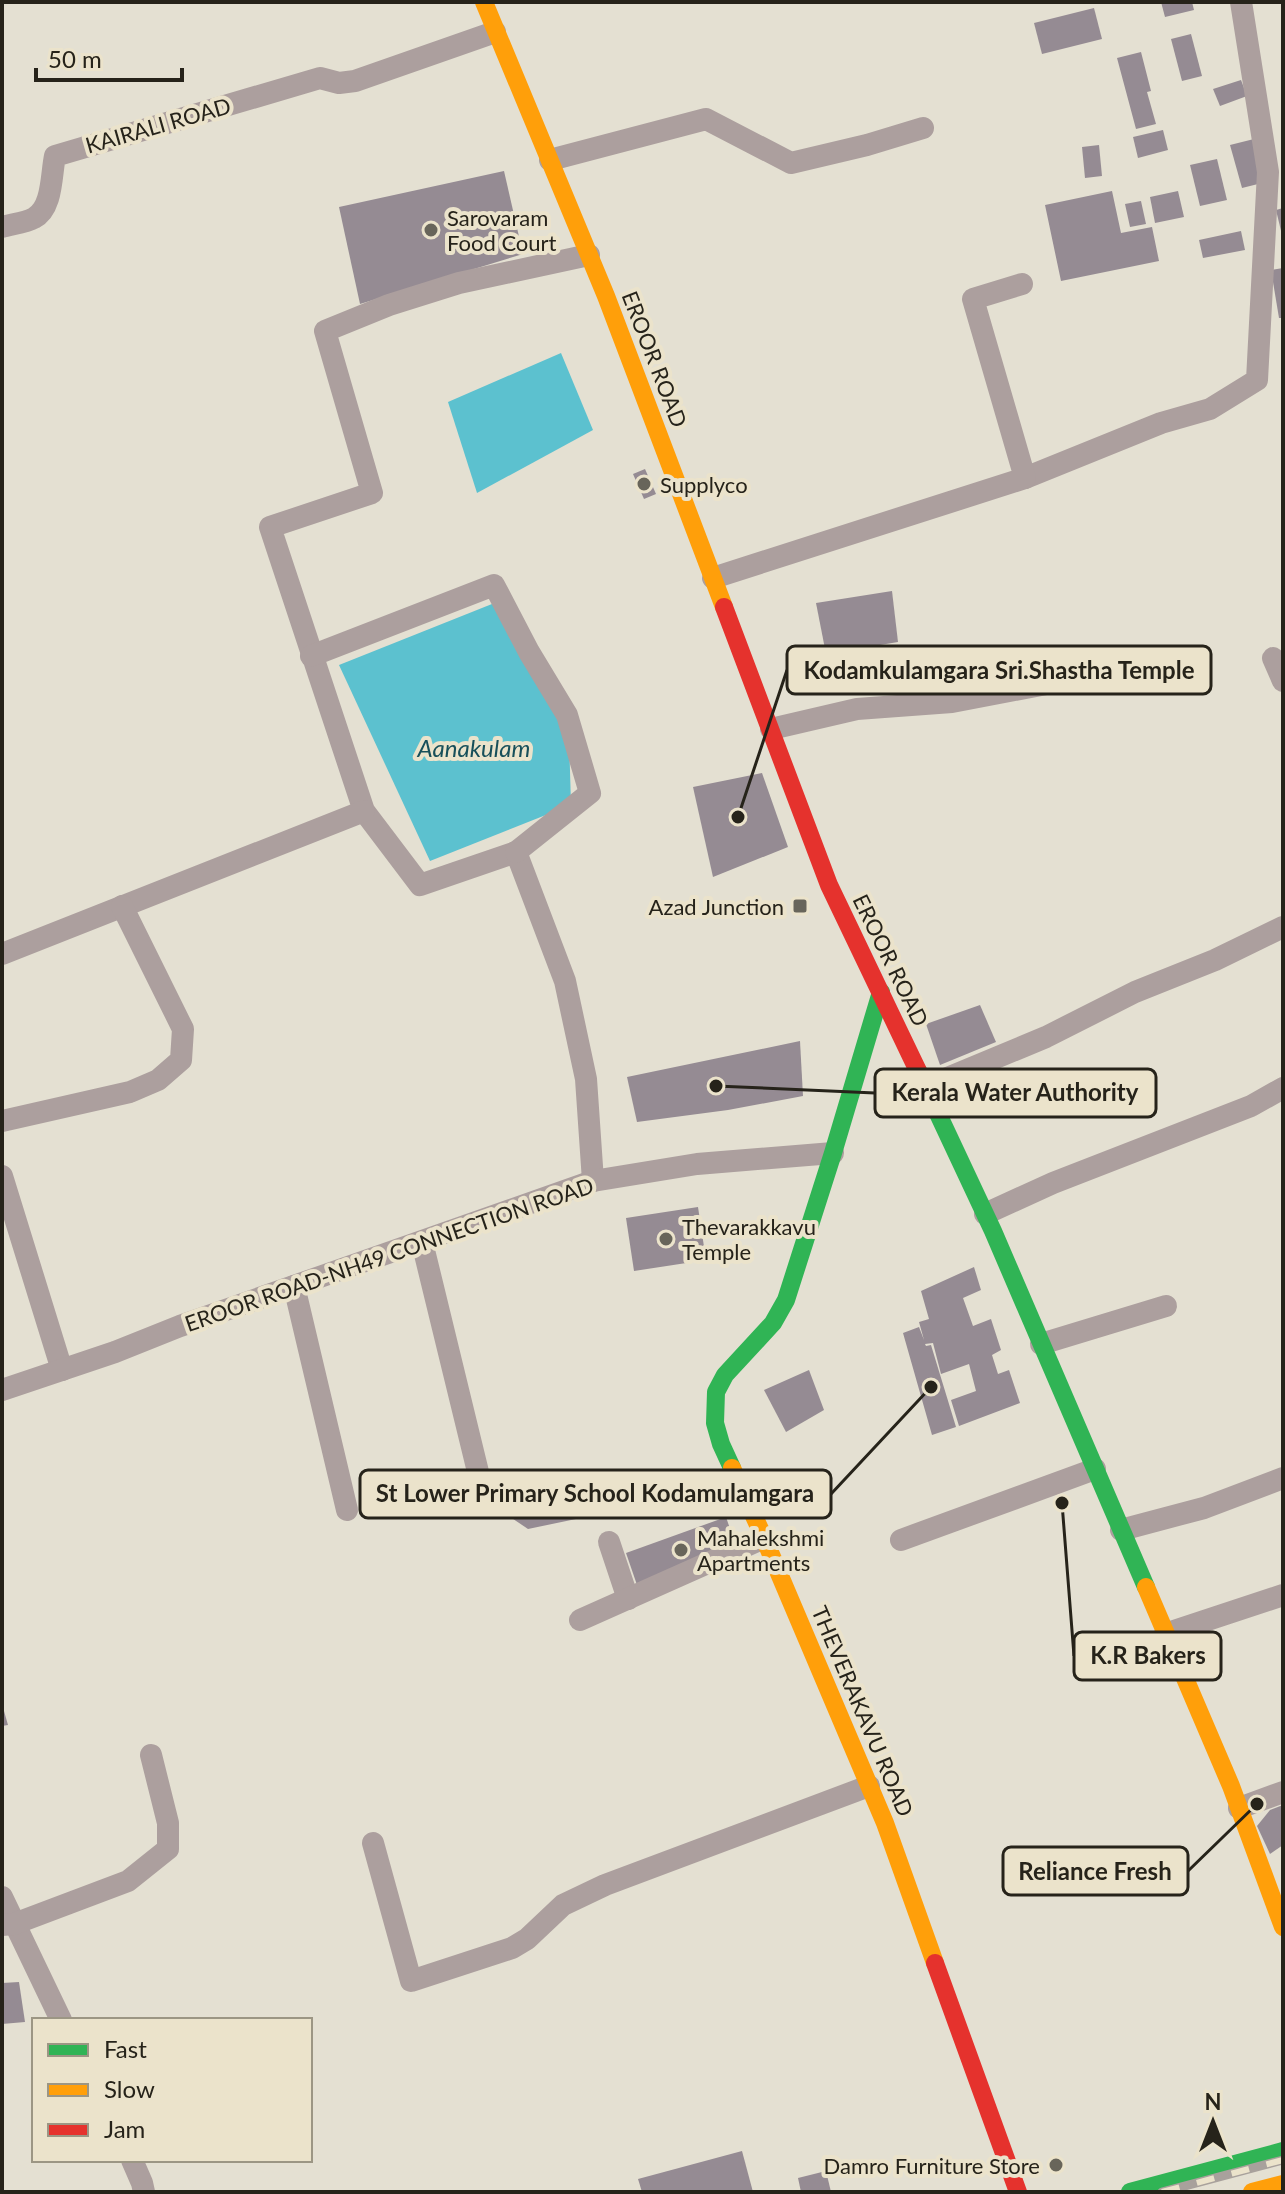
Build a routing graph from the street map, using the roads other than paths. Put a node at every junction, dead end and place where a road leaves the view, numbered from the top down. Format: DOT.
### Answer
graph roads {
  1 [pos="1241,2"];
  2 [pos="487,3"];
  3 [pos="495,32"];
  4 [pos="923,128"];
  5 [pos="550,160"];
  6 [pos="2,227"];
  7 [pos="589,255"];
  8 [pos="1022,284"];
  9 [pos="1025,478"];
  10 [pos="713,578"];
  11 [pos="311,656"];
  12 [pos="1273,658"];
  13 [pos="1062,681"];
  14 [pos="1283,681"];
  15 [pos="771,729"];
  16 [pos="364,811"];
  17 [pos="516,852"];
  18 [pos="122,906"];
  19 [pos="1283,927"];
  20 [pos="2,954"];
  21 [pos="881,992"];
  22 [pos="926,1087"];
  23 [pos="1283,1088"];
  24 [pos="2,1121"];
  25 [pos="833,1153"];
  26 [pos="2,1176"];
  27 [pos="593,1181"];
  28 [pos="985,1214"];
  29 [pos="422,1242"];
  30 [pos="294,1286"];
  31 [pos="1166,1306"];
  32 [pos="1041,1344"];
  33 [pos="62,1370"];
  34 [pos="2,1390"];
  35 [pos="1095,1469"];
  36 [pos="479,1476"];
  37 [pos="1283,1478"];
  38 [pos="347,1510"];
  39 [pos="1121,1530"];
  40 [pos="764,1538"];
  41 [pos="901,1540"];
  42 [pos="609,1542"];
  43 [pos="1283,1595"];
  44 [pos="628,1599"];
  45 [pos="580,1620"];
  46 [pos="1165,1634"];
  47 [pos="151,1755"];
  48 [pos="869,1786"];
  49 [pos="1283,1792"];
  50 [pos="1239,1808"];
  51 [pos="373,1843"];
  52 [pos="2,1897"];
  53 [pos="8,1925"];
  54 [pos="1283,1927"];
  55 [pos="60,2018"];
  56 [pos="1283,2151"];
  57 [pos="133,2162"];
  58 [pos="1283,2184"];
  59 [pos="144,2192"];
  60 [pos="1018,2192"];
  61 [pos="1130,2192"];
  62 [pos="1252,2192"];
  1 -- 9 [label="street"];
  2 -- 3 [label="main road, EROOR ROAD"];
  3 -- 5 [label="main road, EROOR ROAD"];
  3 -- 6 [label="street, KAIRALI ROAD"];
  4 -- 5 [label="street"];
  5 -- 7 [label="main road, EROOR ROAD"];
  7 -- 10 [label="main road, EROOR ROAD"];
  7 -- 11 [label="street"];
  8 -- 9 [label="street"];
  9 -- 10 [label="street"];
  10 -- 15 [label="main road, EROOR ROAD"];
  11 -- 16 [label="street"];
  11 -- 17 [label="street"];
  12 -- 14 [label="street"];
  13 -- 15 [label="street"];
  15 -- 21 [label="main road, EROOR ROAD"];
  16 -- 17 [label="street"];
  16 -- 18 [label="street"];
  17 -- 27 [label="street"];
  18 -- 20 [label="street"];
  18 -- 24 [label="street"];
  19 -- 22 [label="street"];
  21 -- 22 [label="main road, EROOR ROAD"];
  21 -- 25 [label="main road, THEVERAKAVU ROAD"];
  22 -- 28 [label="main road, EROOR ROAD"];
  23 -- 28 [label="street"];
  25 -- 27 [label="street, EROOR ROAD-NH49 CONNECTION ROAD"];
  25 -- 40 [label="main road, THEVERAKAVU ROAD"];
  26 -- 33 [label="street"];
  27 -- 29 [label="street, EROOR ROAD-NH49 CONNECTION ROAD"];
  28 -- 32 [label="main road, EROOR ROAD"];
  29 -- 30 [label="street, EROOR ROAD-NH49 CONNECTION ROAD"];
  29 -- 36 [label="street"];
  30 -- 33 [label="street, EROOR ROAD-NH49 CONNECTION ROAD"];
  30 -- 38 [label="street"];
  31 -- 32 [label="street"];
  32 -- 35 [label="main road, EROOR ROAD"];
  33 -- 34 [label="street, EROOR ROAD-NH49 CONNECTION ROAD"];
  35 -- 39 [label="main road, EROOR ROAD"];
  35 -- 41 [label="street"];
  37 -- 39 [label="street"];
  39 -- 46 [label="main road, EROOR ROAD"];
  40 -- 44 [label="street"];
  40 -- 48 [label="main road, THEVERAKAVU ROAD"];
  42 -- 44 [label="street"];
  43 -- 46 [label="street"];
  44 -- 45 [label="street"];
  46 -- 50 [label="main road, EROOR ROAD"];
  47 -- 53 [label="street"];
  48 -- 51 [label="street"];
  48 -- 60 [label="main road, THEVERAKAVU ROAD"];
  49 -- 50 [label="street"];
  50 -- 54 [label="main road, EROOR ROAD"];
  52 -- 53 [label="street"];
  53 -- 55 [label="street"];
  56 -- 61 [label="main road"];
  57 -- 59 [label="street"];
  58 -- 62 [label="main road"];
}
